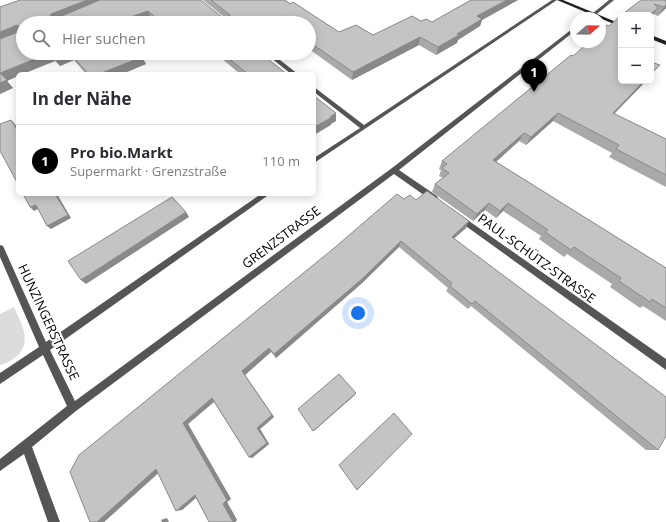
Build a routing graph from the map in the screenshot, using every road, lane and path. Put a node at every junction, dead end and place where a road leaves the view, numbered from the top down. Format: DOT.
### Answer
graph roads {
  1 [pos="555,0"];
  2 [pos="559,0"];
  3 [pos="612,0"];
  4 [pos="583,12"];
  5 [pos="596,12"];
  6 [pos="606,21"];
  7 [pos="618,25"];
  8 [pos="570,33"];
  9 [pos="654,38"];
  10 [pos="666,43"];
  11 [pos="277,60"];
  12 [pos="292,72"];
  13 [pos="316,91"];
  14 [pos="363,126"];
  15 [pos="316,159"];
  16 [pos="394,170"];
  17 [pos="263,196"];
  18 [pos="439,202"];
  19 [pos="452,212"];
  20 [pos="0,248"];
  21 [pos="44,348"];
  22 [pos="666,366"];
  23 [pos="0,380"];
  24 [pos="73,408"];
  25 [pos="26,446"];
  26 [pos="1,462"];
  27 [pos="54,522"];
  1 -- 14 [label="street"];
  2 -- 4 [label="street"];
  3 -- 5 [label="street"];
  6 -- 7 [label="street"];
  8 -- 16 [label="street, GRENZSTRASSE"];
  9 -- 10 [label="street"];
  11 -- 12 [label="street"];
  13 -- 14 [label="street"];
  14 -- 15 [label="street"];
  16 -- 18 [label="street"];
  16 -- 24 [label="street, GRENZSTRASSE"];
  17 -- 21 [label="street"];
  19 -- 22 [label="street, PAUL-SCHÜTZ-STRASSE"];
  20 -- 21 [label="street, HUNZINGERSTRASSE"];
  21 -- 23 [label="street"];
  21 -- 24 [label="street, HUNZINGERSTRASSE"];
  24 -- 25 [label="street, GRENZSTRASSE"];
  25 -- 26 [label="street, GRENZSTRASSE"];
  25 -- 27 [label="street"];
}
